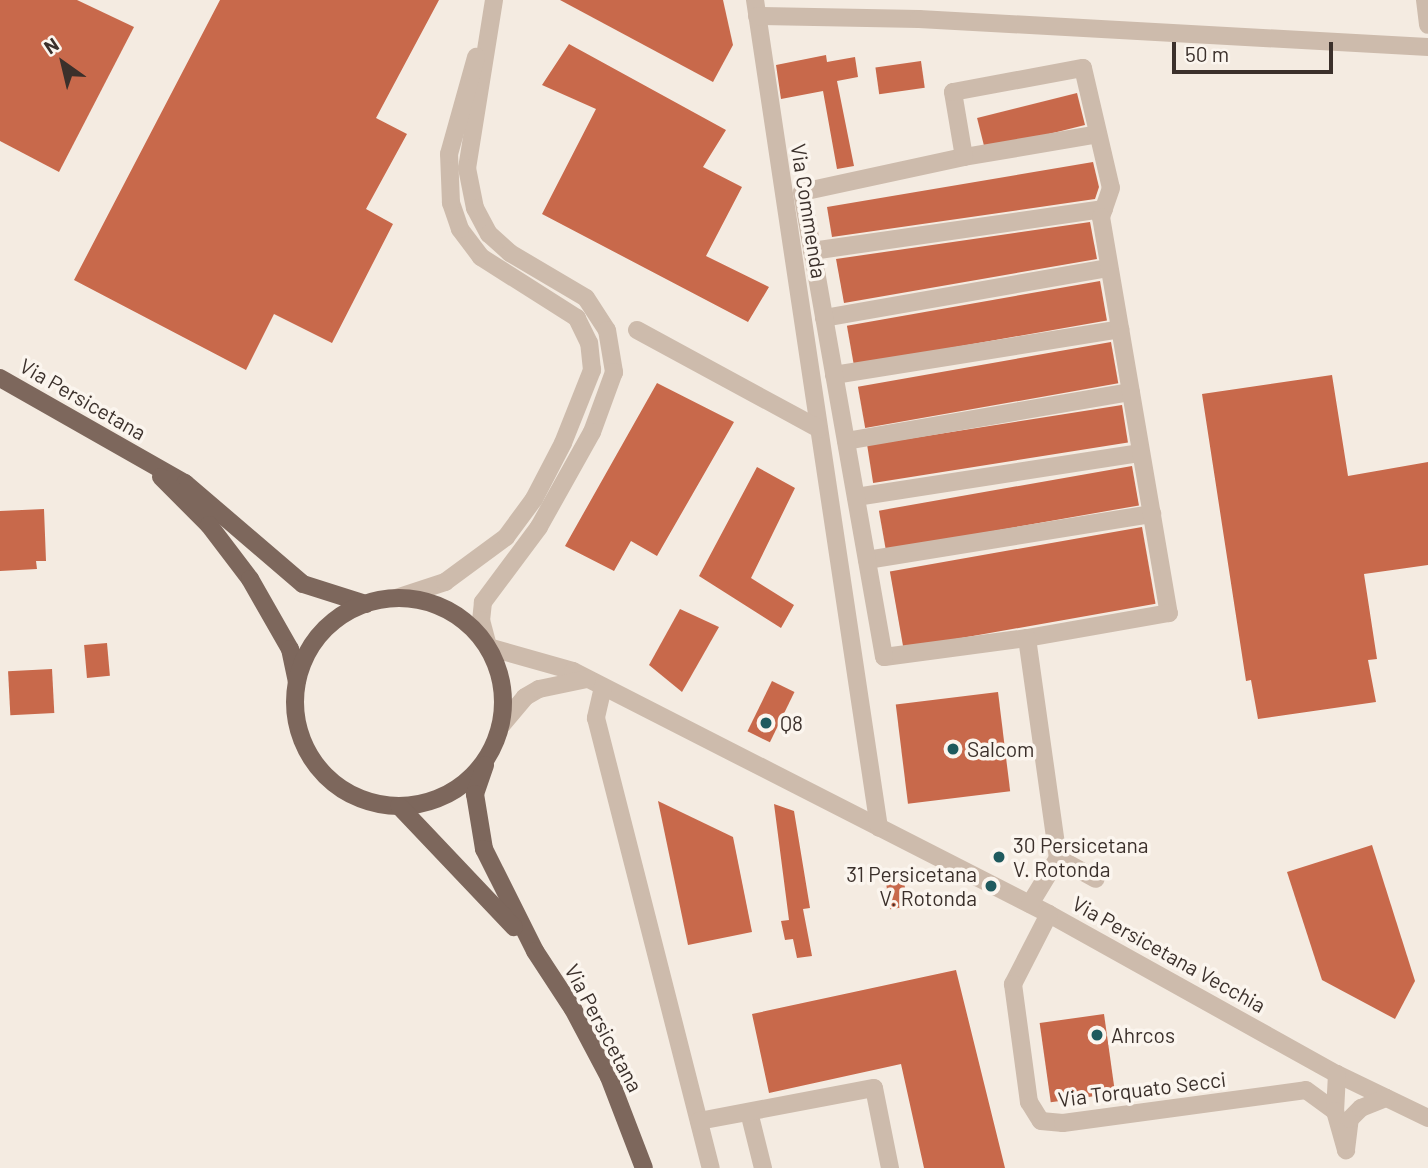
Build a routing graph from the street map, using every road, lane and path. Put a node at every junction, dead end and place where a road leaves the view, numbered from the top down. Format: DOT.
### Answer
graph roads {
  1 [pos="494,0"];
  2 [pos="1425,0"];
  3 [pos="756,8"];
  4 [pos="1428,25"];
  5 [pos="1428,47"];
  6 [pos="1098,134"];
  7 [pos="964,157"];
  8 [pos="1104,209"];
  9 [pos="812,251"];
  10 [pos="1110,268"];
  11 [pos="824,318"];
  12 [pos="1120,329"];
  13 [pos="637,330"];
  14 [pos="834,375"];
  15 [pos="0,378"];
  16 [pos="1131,392"];
  17 [pos="819,429"];
  18 [pos="846,441"];
  19 [pos="1141,453"];
  20 [pos="144,460"];
  21 [pos="856,498"];
  22 [pos="1152,514"];
  23 [pos="867,560"];
  24 [pos="396,598"];
  25 [pos="366,604"];
  26 [pos="1027,638"];
  27 [pos="488,647"];
  28 [pos="297,682"];
  29 [pos="595,683"];
  30 [pos="500,727"];
  31 [pos="487,758"];
  32 [pos="399,806"];
  33 [pos="878,828"];
  34 [pos="1058,858"];
  35 [pos="1096,879"];
  36 [pos="1030,904"];
  37 [pos="1049,914"];
  38 [pos="535,951"];
  39 [pos="1337,1074"];
  40 [pos="1386,1098"];
  41 [pos="1335,1111"];
  42 [pos="750,1112"];
  43 [pos="1428,1118"];
  44 [pos="699,1121"];
  45 [pos="1347,1159"];
  46 [pos="644,1168"];
  47 [pos="711,1168"];
  48 [pos="763,1168"];
  49 [pos="890,1168"];
  1 -- 24 [label="street"];
  1 -- 27 [label="street"];
  2 -- 4 [label="street"];
  3 -- 5 [label="street"];
  3 -- 17 [label="street, Via Commenda"];
  6 -- 7 [label="street"];
  6 -- 7 [label="street"];
  6 -- 8 [label="street"];
  7 -- 9 [label="street"];
  8 -- 9 [label="street"];
  8 -- 10 [label="street"];
  9 -- 11 [label="street"];
  10 -- 11 [label="street"];
  10 -- 12 [label="street"];
  11 -- 14 [label="street"];
  12 -- 14 [label="street"];
  12 -- 16 [label="street"];
  13 -- 17 [label="street"];
  14 -- 18 [label="street"];
  15 -- 20 [label="main road, Via Persicetana"];
  16 -- 18 [label="street"];
  16 -- 19 [label="street"];
  17 -- 33 [label="street, Via Commenda"];
  18 -- 21 [label="street"];
  19 -- 21 [label="street"];
  19 -- 22 [label="street"];
  20 -- 25 [label="main road, Via Persicetana"];
  20 -- 28 [label="main road, Via Persicetana"];
  21 -- 23 [label="street"];
  22 -- 23 [label="street"];
  22 -- 26 [label="street"];
  23 -- 26 [label="street"];
  24 -- 25 [label="main road"];
  24 -- 27 [label="main road"];
  25 -- 28 [label="main road"];
  26 -- 34 [label="street"];
  27 -- 29 [label="street, Via Persicetana Vecchia"];
  27 -- 30 [label="main road"];
  28 -- 32 [label="main road"];
  29 -- 30 [label="street"];
  29 -- 33 [label="street, Via Persicetana Vecchia"];
  29 -- 44 [label="street"];
  30 -- 31 [label="main road"];
  31 -- 32 [label="main road"];
  31 -- 38 [label="main road, Via Persicetana"];
  32 -- 38 [label="main road, Via Persicetana"];
  33 -- 36 [label="street, Via Persicetana Vecchia"];
  34 -- 35 [label="street"];
  34 -- 36 [label="street"];
  36 -- 37 [label="street, Via Persicetana Vecchia"];
  37 -- 39 [label="street, Via Persicetana Vecchia"];
  37 -- 41 [label="street, Via Torquato Secci"];
  38 -- 46 [label="main road, Via Persicetana"];
  39 -- 40 [label="street, Via Persicetana Vecchia"];
  39 -- 41 [label="street"];
  40 -- 43 [label="street, Via Persicetana Vecchia"];
  40 -- 45 [label="street"];
  41 -- 45 [label="street"];
  42 -- 44 [label="street"];
  42 -- 48 [label="street"];
  42 -- 49 [label="street"];
  44 -- 47 [label="street"];
}
